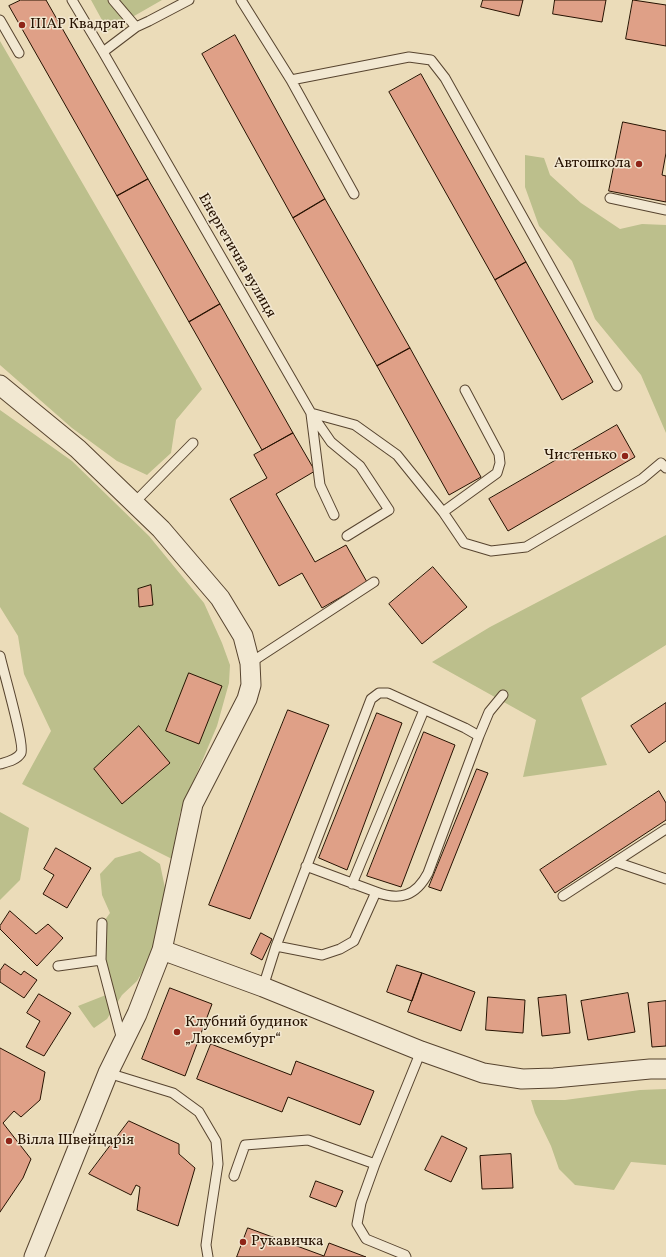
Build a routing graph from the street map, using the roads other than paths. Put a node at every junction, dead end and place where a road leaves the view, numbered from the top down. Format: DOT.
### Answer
graph roads {
  1 [pos="72,0"];
  2 [pos="113,0"];
  3 [pos="189,0"];
  4 [pos="241,0"];
  5 [pos="0,20"];
  6 [pos="136,27"];
  7 [pos="103,52"];
  8 [pos="19,53"];
  9 [pos="291,80"];
  10 [pos="354,194"];
  11 [pos="610,198"];
  12 [pos="666,210"];
  13 [pos="0,386"];
  14 [pos="617,386"];
  15 [pos="466,390"];
  16 [pos="311,413"];
  17 [pos="193,443"];
  18 [pos="663,466"];
  19 [pos="134,503"];
  20 [pos="443,512"];
  21 [pos="334,515"];
  22 [pos="347,536"];
  23 [pos="374,582"];
  24 [pos="0,656"];
  25 [pos="250,663"];
  26 [pos="503,695"];
  27 [pos="424,710"];
  28 [pos="479,736"];
  29 [pos="0,764"];
  30 [pos="666,829"];
  31 [pos="616,862"];
  32 [pos="306,866"];
  33 [pos="666,879"];
  34 [pos="352,884"];
  35 [pos="376,892"];
  36 [pos="563,896"];
  37 [pos="102,923"];
  38 [pos="276,946"];
  39 [pos="162,950"];
  40 [pos="101,960"];
  41 [pos="58,966"];
  42 [pos="262,987"];
  43 [pos="122,1043"];
  44 [pos="421,1051"];
  45 [pos="666,1069"];
  46 [pos="108,1073"];
  47 [pos="375,1164"];
  48 [pos="234,1176"];
  49 [pos="34,1257"];
  50 [pos="208,1257"];
  51 [pos="406,1257"];
  1 -- 7 [label="lane, Енергетична вулиця"];
  2 -- 6 [label="lane"];
  3 -- 6 [label="lane"];
  4 -- 9 [label="lane"];
  5 -- 8 [label="lane"];
  6 -- 7 [label="lane"];
  7 -- 16 [label="lane, Енергетична вулиця"];
  9 -- 10 [label="lane"];
  9 -- 14 [label="lane"];
  11 -- 12 [label="lane"];
  13 -- 19 [label="street"];
  15 -- 20 [label="lane"];
  16 -- 20 [label="lane"];
  16 -- 21 [label="lane"];
  16 -- 22 [label="lane, Енергетична вулиця"];
  17 -- 19 [label="lane"];
  18 -- 20 [label="lane"];
  19 -- 25 [label="street"];
  23 -- 25 [label="lane"];
  24 -- 29 [label="lane"];
  25 -- 39 [label="street"];
  26 -- 28 [label="lane"];
  27 -- 28 [label="lane"];
  27 -- 32 [label="lane"];
  27 -- 34 [label="lane"];
  28 -- 35 [label="lane"];
  30 -- 31 [label="lane"];
  31 -- 33 [label="lane"];
  31 -- 36 [label="lane"];
  32 -- 34 [label="lane"];
  32 -- 38 [label="lane"];
  34 -- 35 [label="lane"];
  35 -- 38 [label="lane"];
  37 -- 40 [label="lane"];
  38 -- 42 [label="lane"];
  39 -- 42 [label="street"];
  39 -- 43 [label="street"];
  40 -- 41 [label="lane"];
  40 -- 43 [label="lane"];
  42 -- 44 [label="street"];
  43 -- 46 [label="street"];
  44 -- 45 [label="street"];
  44 -- 47 [label="lane"];
  46 -- 49 [label="street"];
  46 -- 50 [label="lane"];
  47 -- 48 [label="lane"];
  47 -- 51 [label="lane"];
}
